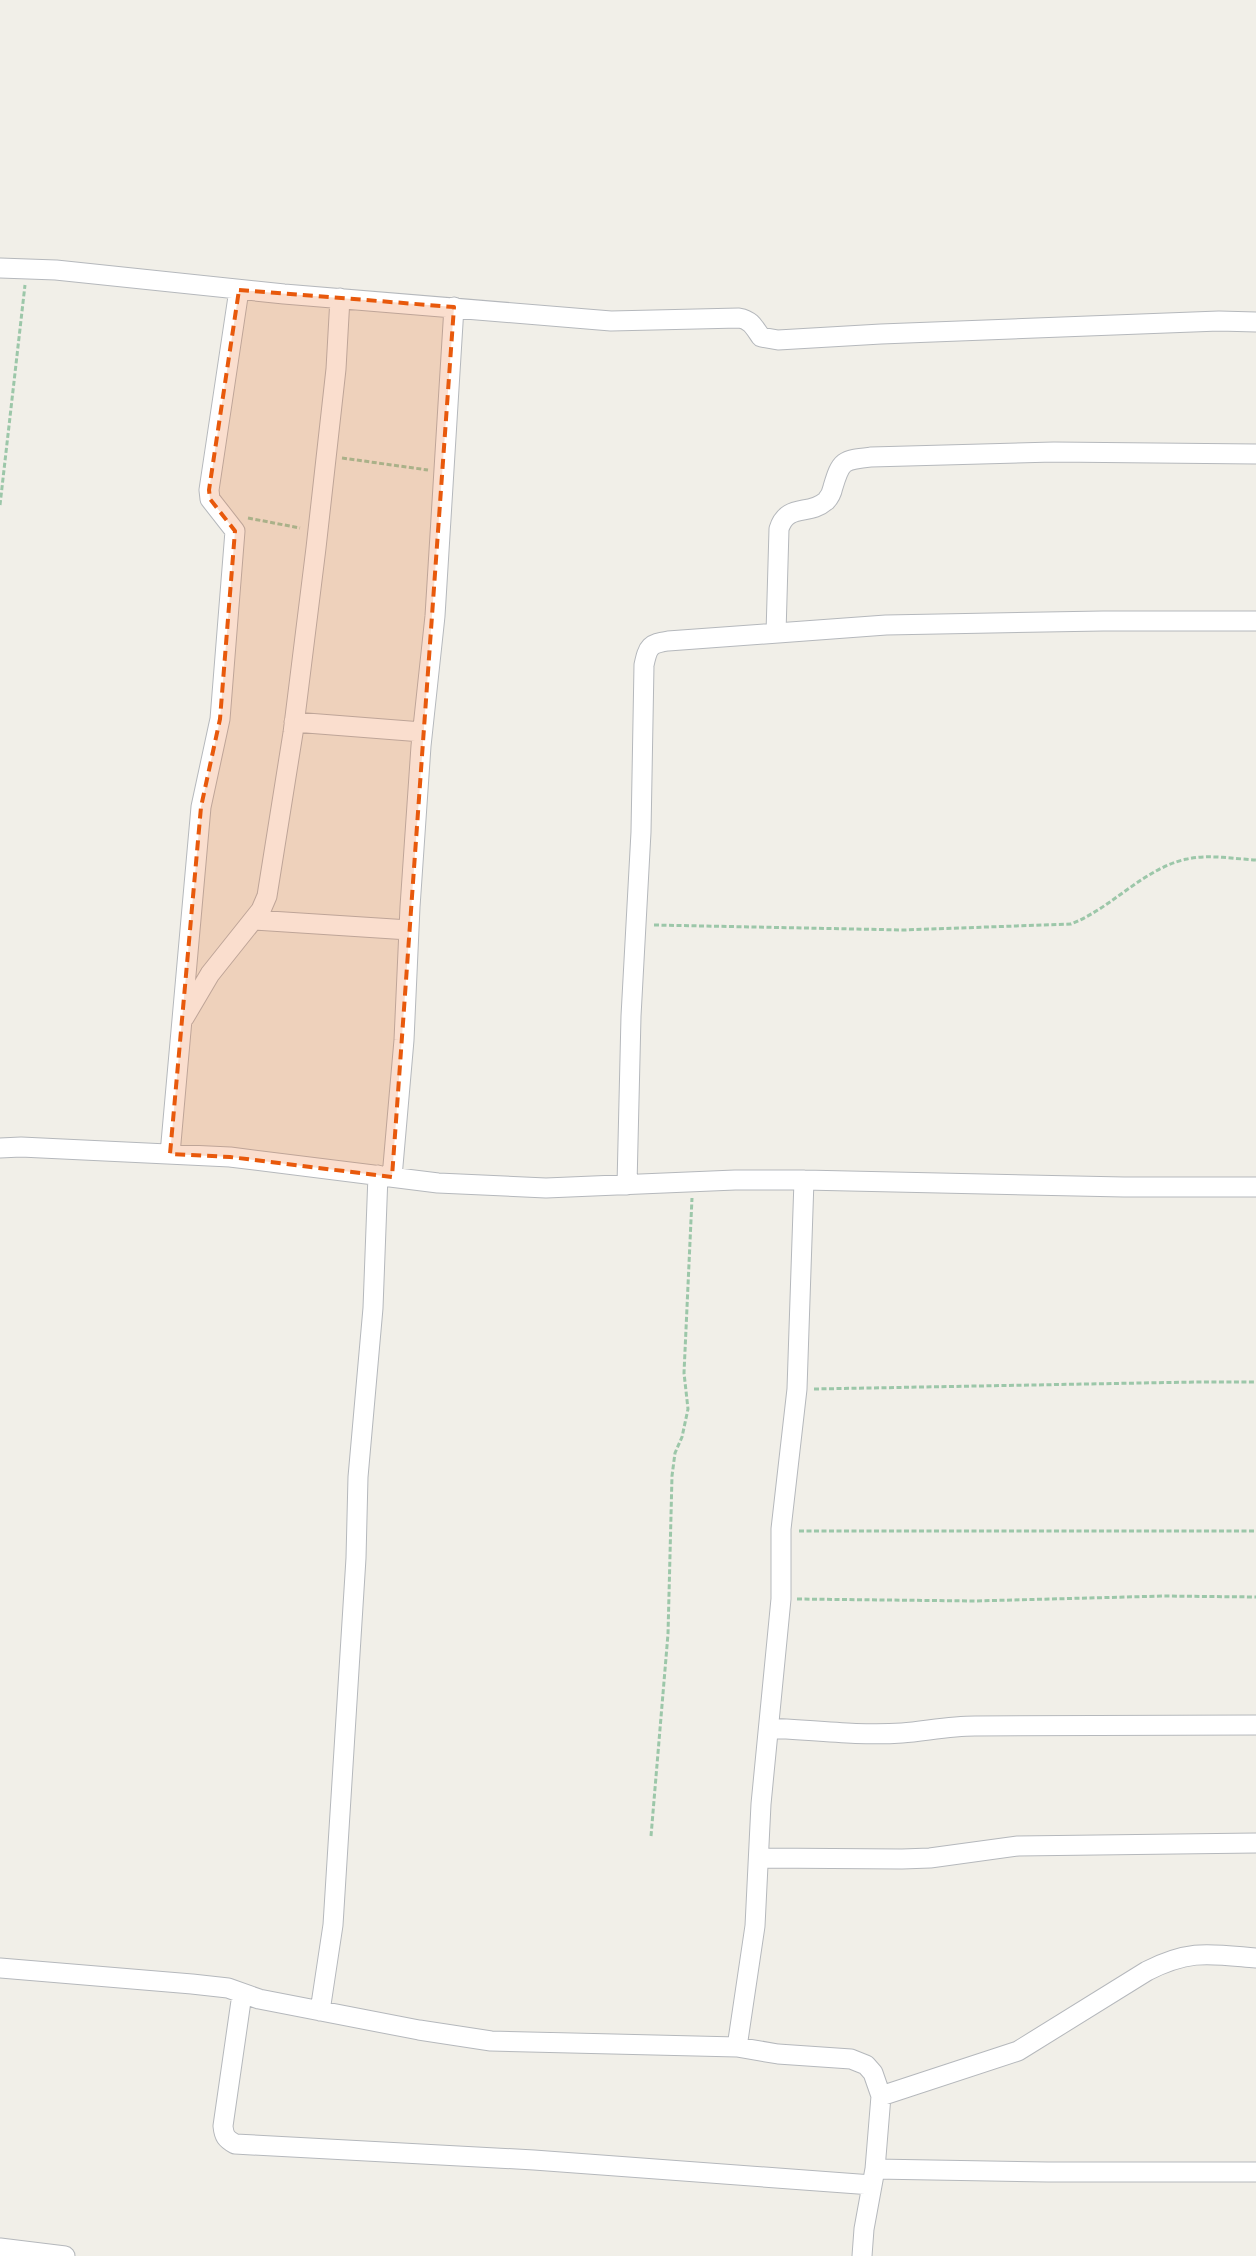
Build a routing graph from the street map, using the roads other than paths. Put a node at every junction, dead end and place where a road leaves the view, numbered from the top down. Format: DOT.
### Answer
graph roads {
  1 [pos="0,268"];
  2 [pos="239,290"];
  3 [pos="340,298"];
  4 [pos="454,307"];
  5 [pos="1256,322"];
  6 [pos="1256,454"];
  7 [pos="1256,621"];
  8 [pos="776,633"];
  9 [pos="294,722"];
  10 [pos="422,732"];
  11 [pos="254,920"];
  12 [pos="409,930"];
  13 [pos="181,1024"];
  14 [pos="0,1148"];
  15 [pos="170,1154"];
  16 [pos="385,1176"];
  17 [pos="804,1180"];
  18 [pos="627,1185"];
  19 [pos="1256,1187"];
  20 [pos="1256,1725"];
  21 [pos="770,1728"];
  22 [pos="1256,1843"];
  23 [pos="760,1858"];
  24 [pos="1256,1958"];
  25 [pos="0,1968"];
  26 [pos="242,1994"];
  27 [pos="320,2011"];
  28 [pos="737,2047"];
  29 [pos="881,2096"];
  30 [pos="1256,2172"];
  31 [pos="873,2177"];
  32 [pos="0,2248"];
  33 [pos="65,2256"];
  34 [pos="862,2256"];
  1 -- 2 [label="street"];
  2 -- 3 [label="street"];
  2 -- 13 [label="street"];
  3 -- 4 [label="street"];
  3 -- 9 [label="street"];
  4 -- 5 [label="street"];
  4 -- 10 [label="street"];
  6 -- 8 [label="street"];
  7 -- 8 [label="street"];
  8 -- 18 [label="street"];
  9 -- 10 [label="street"];
  9 -- 11 [label="street"];
  10 -- 12 [label="street"];
  11 -- 12 [label="street"];
  11 -- 13 [label="street"];
  12 -- 16 [label="street"];
  13 -- 15 [label="street"];
  14 -- 15 [label="street"];
  15 -- 16 [label="street"];
  16 -- 18 [label="street"];
  16 -- 27 [label="street"];
  17 -- 18 [label="street"];
  17 -- 19 [label="street"];
  17 -- 21 [label="street"];
  20 -- 21 [label="street"];
  21 -- 23 [label="street"];
  22 -- 23 [label="street"];
  23 -- 28 [label="street"];
  24 -- 29 [label="street"];
  25 -- 26 [label="street"];
  26 -- 27 [label="street"];
  26 -- 31 [label="street"];
  27 -- 28 [label="street"];
  28 -- 29 [label="street"];
  29 -- 31 [label="street"];
  30 -- 31 [label="street"];
  31 -- 34 [label="street"];
  32 -- 33 [label="street"];
}
